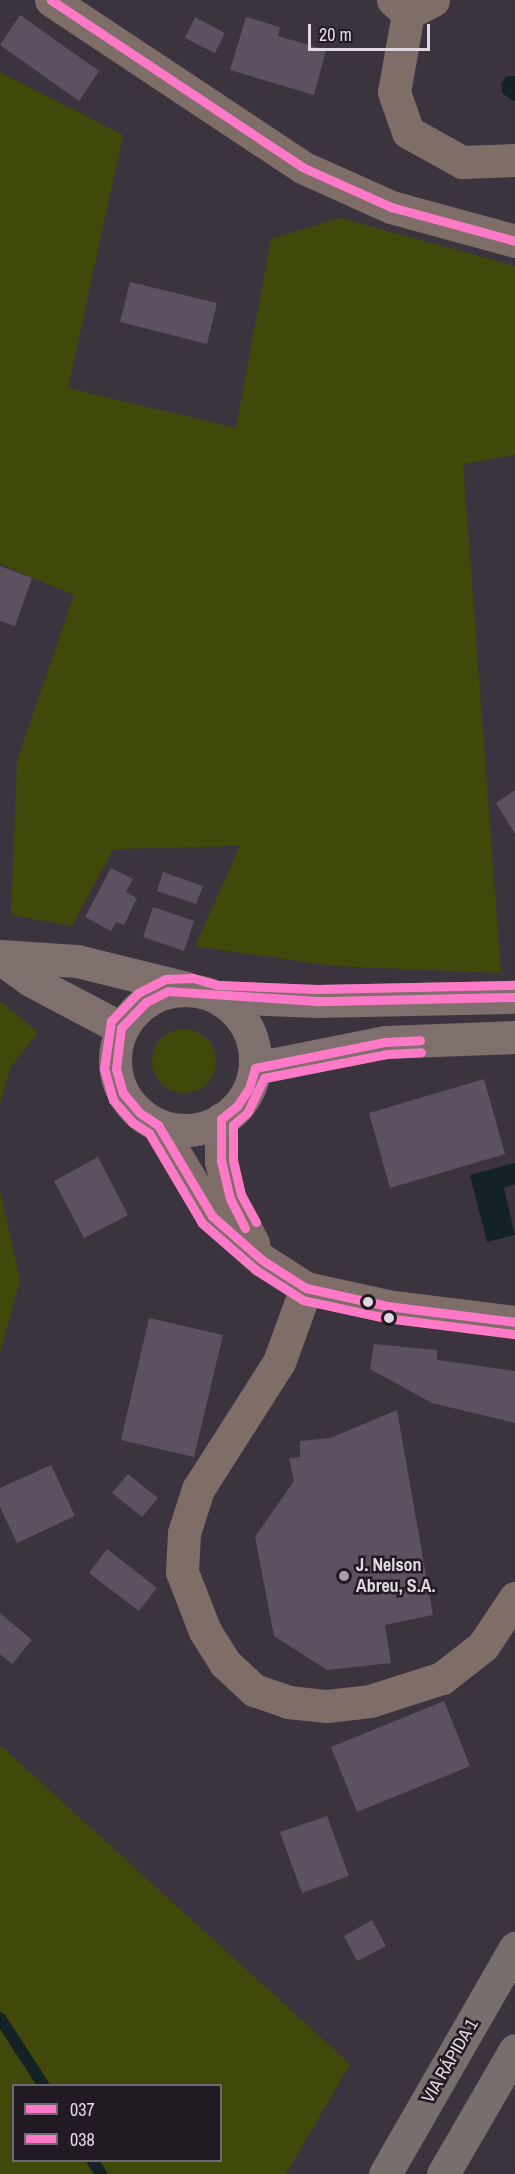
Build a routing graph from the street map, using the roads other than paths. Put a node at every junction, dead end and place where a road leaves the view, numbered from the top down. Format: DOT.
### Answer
graph roads {
  1 [pos="51,0"];
  2 [pos="412,4"];
  3 [pos="515,160"];
  4 [pos="515,241"];
  5 [pos="0,957"];
  6 [pos="204,993"];
  7 [pos="515,997"];
  8 [pos="121,1028"];
  9 [pos="515,1037"];
  10 [pos="255,1068"];
  11 [pos="221,1119"];
  12 [pos="158,1125"];
  13 [pos="262,1260"];
  14 [pos="306,1288"];
  15 [pos="515,1322"];
  16 [pos="515,1598"];
  17 [pos="515,1948"];
  18 [pos="515,2050"];
  19 [pos="385,2174"];
  20 [pos="443,2174"];
  1 -- 4 [label="street"];
  2 -- 3 [label="street"];
  5 -- 6 [label="main road"];
  5 -- 8 [label="main road"];
  6 -- 7 [label="main road"];
  6 -- 8 [label="main road"];
  6 -- 10 [label="main road"];
  8 -- 12 [label="main road"];
  9 -- 10 [label="main road"];
  10 -- 11 [label="main road"];
  11 -- 12 [label="main road"];
  11 -- 13 [label="street"];
  12 -- 13 [label="street"];
  13 -- 14 [label="street"];
  14 -- 15 [label="street"];
  14 -- 16 [label="street"];
  17 -- 19 [label="highway, VIA RÁPIDA 1"];
  18 -- 20 [label="highway"];
}
